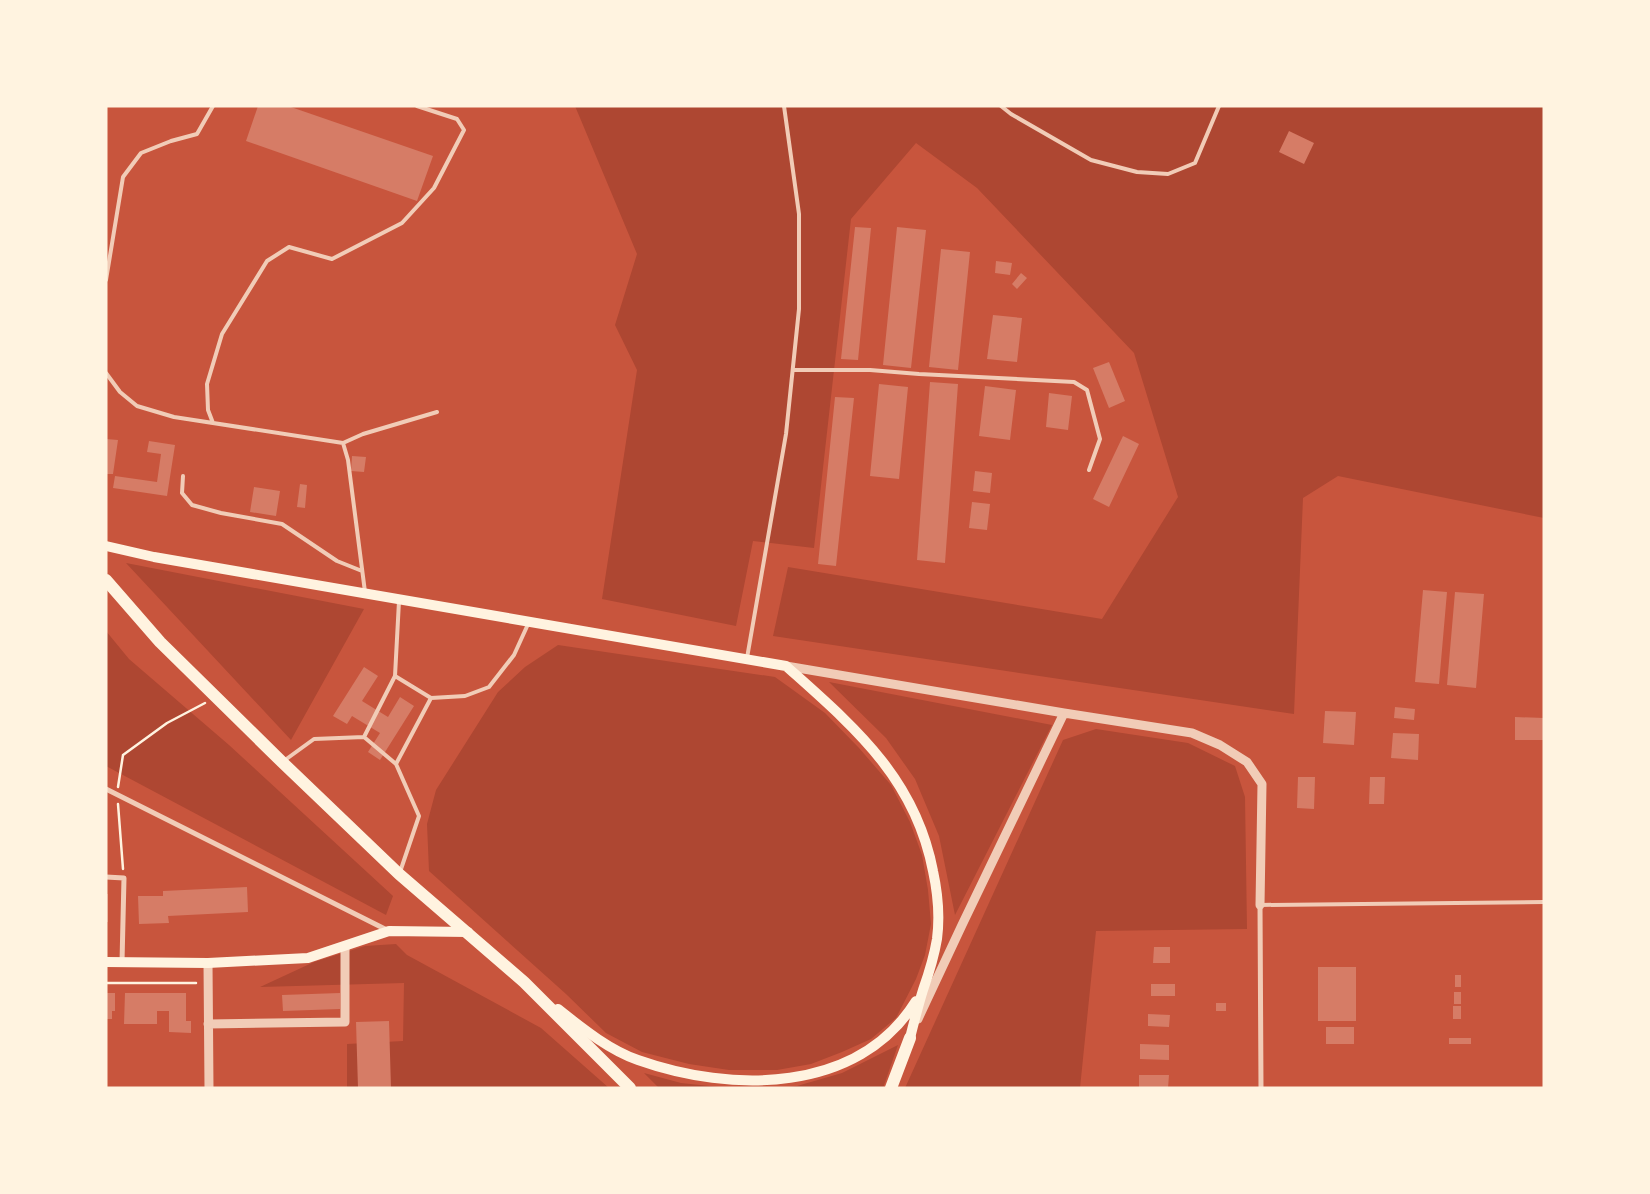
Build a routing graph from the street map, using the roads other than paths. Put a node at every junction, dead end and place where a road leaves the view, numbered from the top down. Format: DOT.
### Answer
graph roads {
  1 [pos="213,106"];
  2 [pos="417,106"];
  3 [pos="784,106"];
  4 [pos="1001,106"];
  5 [pos="1219,106"];
  6 [pos="106,280"];
  7 [pos="793,370"];
  8 [pos="106,373"];
  9 [pos="437,412"];
  10 [pos="213,423"];
  11 [pos="343,443"];
  12 [pos="1089,470"];
  13 [pos="183,476"];
  14 [pos="106,546"];
  15 [pos="362,571"];
  16 [pos="106,580"];
  17 [pos="365,593"];
  18 [pos="399,599"];
  19 [pos="530,621"];
  20 [pos="747,658"];
  21 [pos="786,666"];
  22 [pos="395,676"];
  23 [pos="431,698"];
  24 [pos="1064,714"];
  25 [pos="364,738"];
  26 [pos="282,762"];
  27 [pos="396,764"];
  28 [pos="106,789"];
  29 [pos="399,874"];
  30 [pos="106,877"];
  31 [pos="1544,902"];
  32 [pos="1260,905"];
  33 [pos="962,925"];
  34 [pos="389,931"];
  35 [pos="468,932"];
  36 [pos="345,946"];
  37 [pos="106,962"];
  38 [pos="122,962"];
  39 [pos="208,963"];
  40 [pos="931,970"];
  41 [pos="524,982"];
  42 [pos="923,989"];
  43 [pos="208,1024"];
  44 [pos="910,1038"];
  45 [pos="209,1088"];
  46 [pos="630,1088"];
  47 [pos="891,1088"];
  48 [pos="1261,1088"];
  1 -- 6 [label="lane"];
  2 -- 10 [label="lane"];
  3 -- 7 [label="lane"];
  4 -- 5 [label="lane"];
  7 -- 12 [label="lane"];
  7 -- 20 [label="lane"];
  8 -- 10 [label="lane"];
  9 -- 11 [label="lane"];
  10 -- 11 [label="lane"];
  11 -- 15 [label="lane"];
  13 -- 15 [label="lane"];
  14 -- 17 [label="main road"];
  15 -- 17 [label="lane"];
  16 -- 26 [label="highway"];
  17 -- 18 [label="main road"];
  18 -- 19 [label="main road"];
  18 -- 22 [label="lane"];
  19 -- 20 [label="main road"];
  19 -- 23 [label="lane"];
  20 -- 21 [label="main road"];
  21 -- 24 [label="street"];
  21 -- 40 [label="main road"];
  22 -- 23 [label="lane"];
  22 -- 25 [label="lane"];
  23 -- 27 [label="lane"];
  24 -- 32 [label="street"];
  24 -- 33 [label="street"];
  25 -- 26 [label="lane"];
  25 -- 27 [label="lane"];
  26 -- 29 [label="highway"];
  27 -- 29 [label="lane"];
  28 -- 34 [label="street"];
  29 -- 35 [label="highway"];
  30 -- 38 [label="street"];
  31 -- 32 [label="lane"];
  32 -- 48 [label="street"];
  33 -- 40 [label="street"];
  33 -- 44 [label="street"];
  34 -- 35 [label="main road"];
  34 -- 36 [label="main road"];
  35 -- 41 [label="highway"];
  36 -- 39 [label="main road"];
  36 -- 43 [label="street"];
  37 -- 38 [label="main road"];
  38 -- 39 [label="main road"];
  39 -- 43 [label="street"];
  40 -- 42 [label="main road"];
  41 -- 42 [label="main road"];
  41 -- 46 [label="highway"];
  42 -- 44 [label="main road"];
  43 -- 45 [label="street"];
  44 -- 47 [label="highway"];
}
